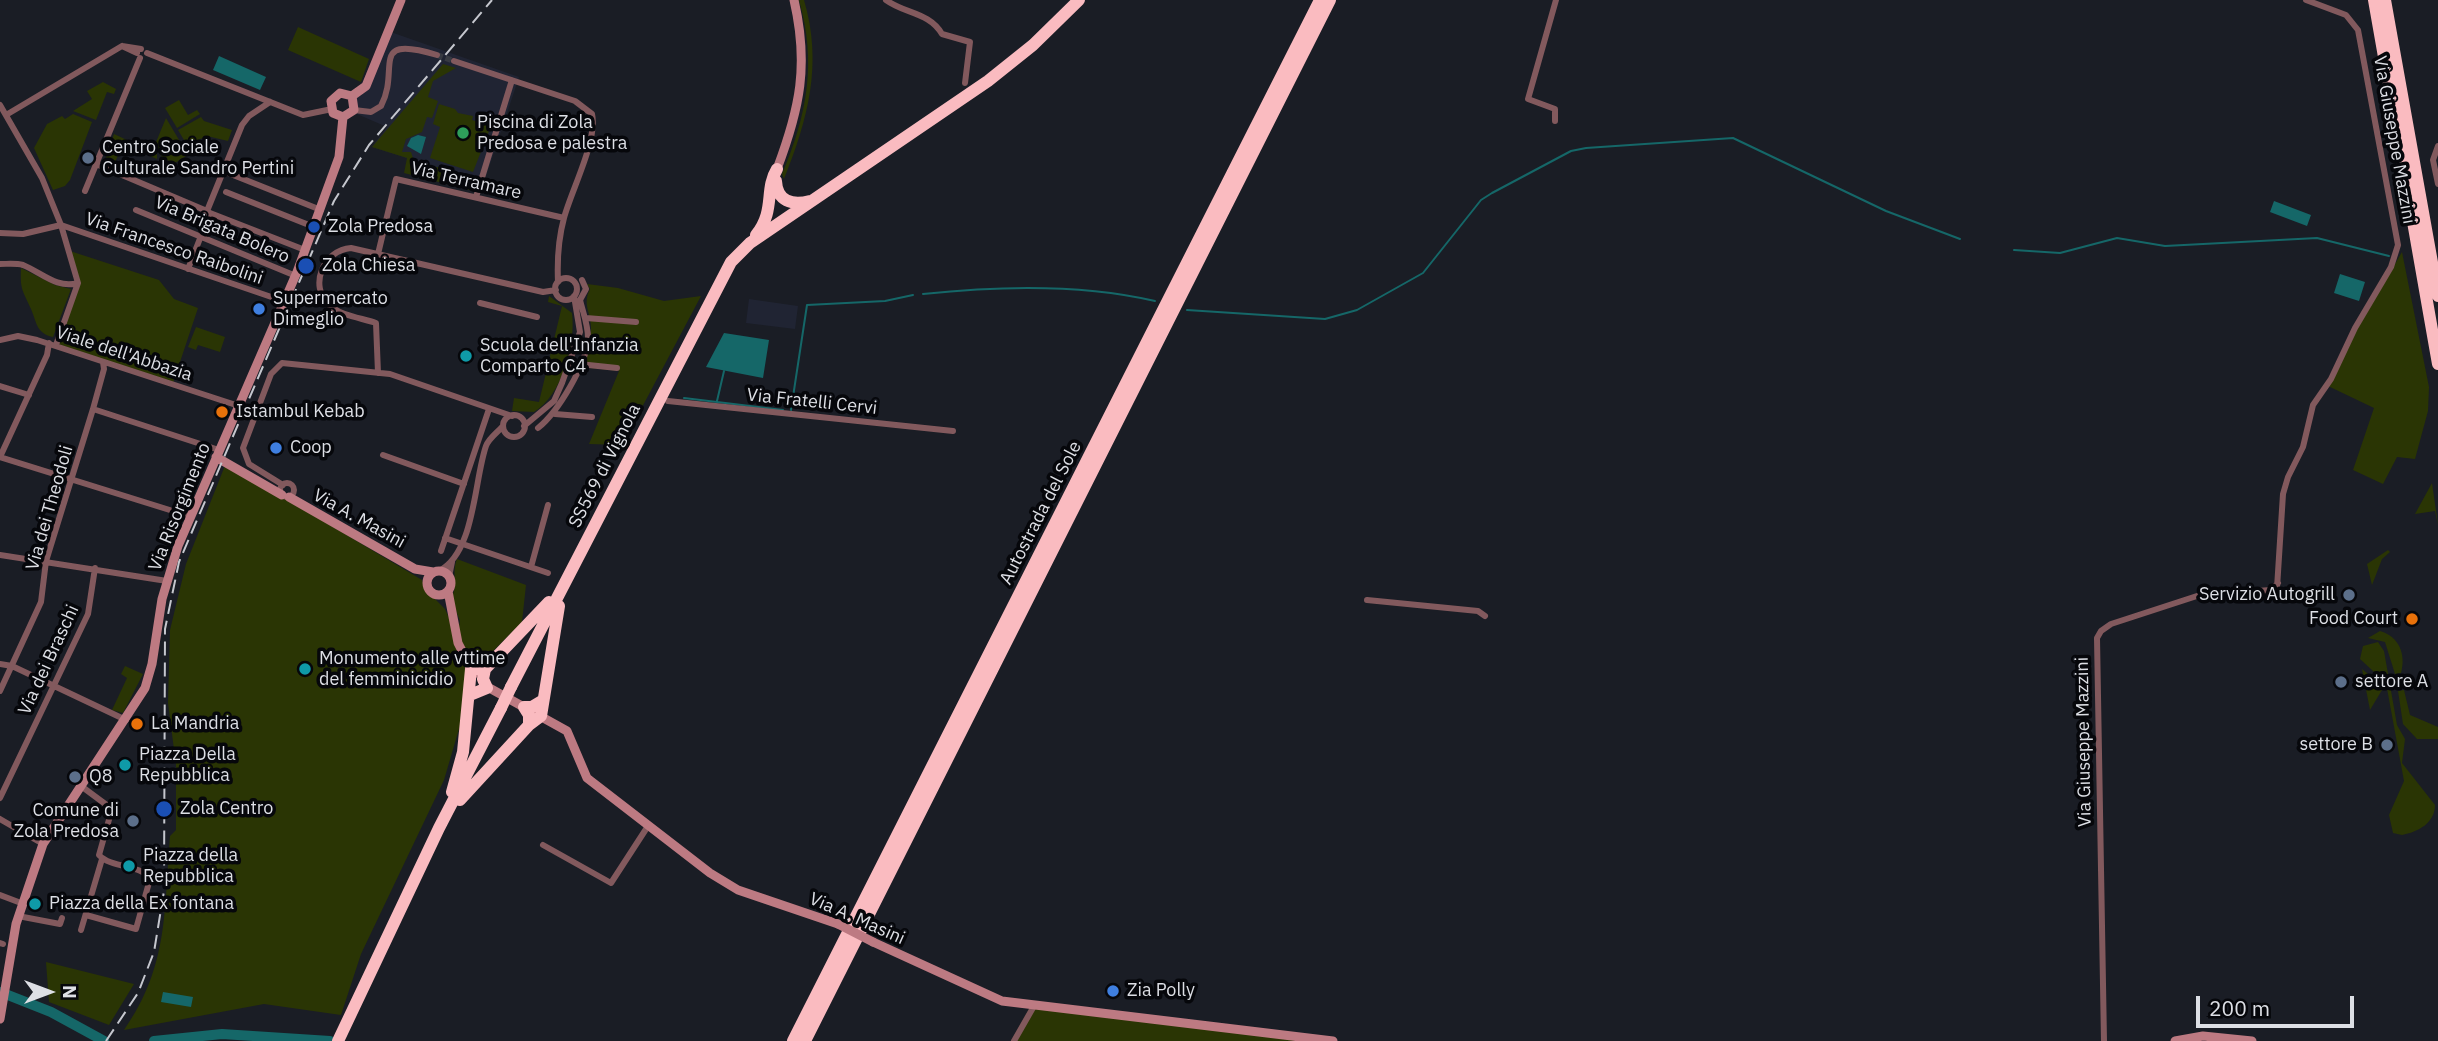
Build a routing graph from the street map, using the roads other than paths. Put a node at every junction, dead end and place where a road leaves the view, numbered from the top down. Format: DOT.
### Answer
graph roads {
  1 [pos="401,0"];
  2 [pos="794,0"];
  3 [pos="886,0"];
  4 [pos="1079,0"];
  5 [pos="1320,0"];
  6 [pos="1330,0"];
  7 [pos="1556,0"];
  8 [pos="2306,0"];
  9 [pos="2374,0"];
  10 [pos="2385,0"];
  11 [pos="141,53"];
  12 [pos="437,55"];
  13 [pos="454,61"];
  14 [pos="512,80"];
  15 [pos="965,83"];
  16 [pos="352,96"];
  17 [pos="270,102"];
  18 [pos="0,105"];
  19 [pos="332,109"];
  20 [pos="354,110"];
  21 [pos="6,115"];
  22 [pos="343,117"];
  23 [pos="1555,121"];
  24 [pos="2438,146"];
  25 [pos="2436,159"];
  26 [pos="96,164"];
  27 [pos="777,169"];
  28 [pos="223,171"];
  29 [pos="2438,184"];
  30 [pos="85,191"];
  31 [pos="226,192"];
  32 [pos="476,197"];
  33 [pos="820,197"];
  34 [pos="136,210"];
  35 [pos="321,210"];
  36 [pos="208,212"];
  37 [pos="564,218"];
  38 [pos="61,225"];
  39 [pos="314,227"];
  40 [pos="0,233"];
  41 [pos="200,235"];
  42 [pos="750,243"];
  43 [pos="306,250"];
  44 [pos="378,254"];
  45 [pos="0,264"];
  46 [pos="557,268"];
  47 [pos="188,269"];
  48 [pos="296,276"];
  49 [pos="566,278"];
  50 [pos="582,280"];
  51 [pos="558,282"];
  52 [pos="78,283"];
  53 [pos="556,290"];
  54 [pos="574,296"];
  55 [pos="2438,296"];
  56 [pos="564,299"];
  57 [pos="286,302"];
  58 [pos="481,303"];
  59 [pos="577,312"];
  60 [pos="537,317"];
  61 [pos="586,318"];
  62 [pos="636,322"];
  63 [pos="0,340"];
  64 [pos="55,345"];
  65 [pos="47,355"];
  66 [pos="579,364"];
  67 [pos="2438,364"];
  68 [pos="106,365"];
  69 [pos="617,368"];
  70 [pos="378,373"];
  71 [pos="0,386"];
  72 [pos="29,395"];
  73 [pos="668,401"];
  74 [pos="239,406"];
  75 [pos="93,409"];
  76 [pos="489,410"];
  77 [pos="498,412"];
  78 [pos="555,414"];
  79 [pos="512,416"];
  80 [pos="538,416"];
  81 [pos="520,417"];
  82 [pos="592,417"];
  83 [pos="504,423"];
  84 [pos="524,426"];
  85 [pos="538,428"];
  86 [pos="953,432"];
  87 [pos="493,436"];
  88 [pos="510,436"];
  89 [pos="218,453"];
  90 [pos="383,454"];
  91 [pos="0,457"];
  92 [pos="72,478"];
  93 [pos="464,484"];
  94 [pos="284,493"];
  95 [pos="548,505"];
  96 [pos="189,516"];
  97 [pos="446,538"];
  98 [pos="462,544"];
  99 [pos="441,551"];
  100 [pos="0,555"];
  101 [pos="46,561"];
  102 [pos="452,561"];
  103 [pos="531,567"];
  104 [pos="95,568"];
  105 [pos="415,569"];
  106 [pos="436,571"];
  107 [pos="548,573"];
  108 [pos="449,577"];
  109 [pos="167,581"];
  110 [pos="565,582"];
  111 [pos="427,584"];
  112 [pos="448,591"];
  113 [pos="436,594"];
  114 [pos="1367,600"];
  115 [pos="451,610"];
  116 [pos="1485,616"];
  117 [pos="0,664"];
  118 [pos="12,666"];
  119 [pos="485,668"];
  120 [pos="471,669"];
  121 [pos="53,685"];
  122 [pos="487,688"];
  123 [pos="0,691"];
  124 [pos="470,695"];
  125 [pos="542,701"];
  126 [pos="524,707"];
  127 [pos="541,716"];
  128 [pos="126,720"];
  129 [pos="529,725"];
  130 [pos="81,786"];
  131 [pos="0,798"];
  132 [pos="0,819"];
  133 [pos="648,826"];
  134 [pos="439,828"];
  135 [pos="43,844"];
  136 [pos="543,845"];
  137 [pos="102,859"];
  138 [pos="0,895"];
  139 [pos="21,903"];
  140 [pos="86,915"];
  141 [pos="18,916"];
  142 [pos="61,921"];
  143 [pos="81,930"];
  144 [pos="6,944"];
  145 [pos="1034,1006"];
  146 [pos="1,1015"];
  147 [pos="338,1041"];
  148 [pos="793,1041"];
  149 [pos="806,1041"];
  150 [pos="1014,1041"];
  151 [pos="1333,1041"];
  152 [pos="2104,1041"];
  153 [pos="2175,1041"];
  154 [pos="2252,1041"];
  1 -- 16 [label="street"];
  2 -- 27 [label="street"];
  3 -- 15 [label="street"];
  4 -- 33 [label="highway, SS569 di Vignola"];
  5 -- 148 [label="highway, Autostrada del Sole"];
  6 -- 149 [label="highway, Autostrada del Sole"];
  7 -- 23 [label="street"];
  8 -- 152 [label="street, Via Giuseppe Mazzini"];
  9 -- 67 [label="highway"];
  10 -- 55 [label="highway"];
  11 -- 17 [label="street"];
  11 -- 21 [label="street"];
  11 -- 26 [label="street"];
  12 -- 20 [label="street"];
  13 -- 14 [label="street"];
  14 -- 32 [label="street"];
  14 -- 37 [label="street"];
  16 -- 19 [label="street"];
  16 -- 20 [label="street"];
  17 -- 19 [label="street"];
  17 -- 28 [label="street"];
  18 -- 21 [label="street, Via Francesco Raibolini"];
  19 -- 22 [label="street"];
  20 -- 22 [label="street"];
  21 -- 38 [label="street, Via Francesco Raibolini"];
  22 -- 35 [label="street, Via Risorgimento"];
  24 -- 25 [label="street"];
  25 -- 29 [label="street"];
  26 -- 30 [label="street"];
  26 -- 36 [label="street"];
  27 -- 33 [label="highway"];
  27 -- 42 [label="highway"];
  28 -- 35 [label="street"];
  28 -- 36 [label="street"];
  31 -- 39 [label="street"];
  32 -- 37 [label="street, Via Terramare"];
  32 -- 44 [label="street, Via Terramare"];
  33 -- 42 [label="highway, SS569 di Vignola"];
  34 -- 41 [label="street, Via Brigata Bolero"];
  35 -- 39 [label="street, Via Risorgimento"];
  36 -- 41 [label="street"];
  36 -- 43 [label="street"];
  37 -- 46 [label="street"];
  38 -- 40 [label="street"];
  38 -- 47 [label="street, Via Francesco Raibolini"];
  38 -- 52 [label="street"];
  39 -- 43 [label="street, Via Risorgimento"];
  41 -- 47 [label="street"];
  41 -- 48 [label="street, Via Brigata Bolero"];
  42 -- 110 [label="highway, SS569 di Vignola"];
  43 -- 48 [label="street, Via Risorgimento"];
  44 -- 53 [label="street"];
  44 -- 70 [label="street"];
  45 -- 52 [label="street"];
  46 -- 49 [label="street"];
  46 -- 51 [label="street"];
  47 -- 57 [label="street, Via Francesco Raibolini"];
  48 -- 57 [label="street, Via Risorgimento"];
  49 -- 51 [label="street"];
  49 -- 54 [label="street"];
  50 -- 61 [label="street"];
  51 -- 53 [label="street"];
  52 -- 64 [label="street"];
  53 -- 56 [label="street"];
  54 -- 56 [label="street"];
  54 -- 59 [label="street"];
  56 -- 59 [label="street"];
  57 -- 74 [label="street, Via Risorgimento"];
  58 -- 60 [label="street"];
  59 -- 80 [label="street"];
  61 -- 62 [label="street"];
  61 -- 66 [label="street"];
  63 -- 64 [label="street, Viale dell'Abbazia"];
  64 -- 65 [label="street"];
  64 -- 65 [label="street"];
  64 -- 68 [label="street, Viale dell'Abbazia"];
  65 -- 72 [label="street"];
  66 -- 69 [label="street"];
  66 -- 78 [label="street"];
  68 -- 74 [label="street, Viale dell'Abbazia"];
  68 -- 75 [label="street, Via dei Theodoli"];
  70 -- 76 [label="street"];
  70 -- 94 [label="street"];
  71 -- 72 [label="street"];
  72 -- 91 [label="street"];
  73 -- 86 [label="street, Via Fratelli Cervi"];
  74 -- 89 [label="street, Via Risorgimento"];
  75 -- 89 [label="street"];
  75 -- 92 [label="street, Via dei Theodoli"];
  76 -- 77 [label="street"];
  76 -- 93 [label="street"];
  77 -- 79 [label="street"];
  77 -- 83 [label="street"];
  78 -- 82 [label="street"];
  78 -- 85 [label="street"];
  79 -- 81 [label="street"];
  79 -- 83 [label="street"];
  80 -- 81 [label="street"];
  80 -- 84 [label="street"];
  81 -- 84 [label="street"];
  83 -- 87 [label="street"];
  83 -- 88 [label="street"];
  84 -- 88 [label="street"];
  87 -- 88 [label="street"];
  87 -- 98 [label="street"];
  89 -- 94 [label="street, Via A. Masini"];
  89 -- 96 [label="street, Via Risorgimento"];
  90 -- 93 [label="street"];
  91 -- 92 [label="street"];
  92 -- 96 [label="street"];
  92 -- 101 [label="street, Via dei Theodoli"];
  93 -- 97 [label="street"];
  94 -- 105 [label="street, Via A. Masini"];
  95 -- 103 [label="street"];
  96 -- 109 [label="street, Via Risorgimento"];
  97 -- 98 [label="street"];
  97 -- 99 [label="street"];
  98 -- 102 [label="street"];
  98 -- 103 [label="street"];
  100 -- 101 [label="street"];
  101 -- 104 [label="street"];
  101 -- 118 [label="street, Via dei Theodoli"];
  102 -- 106 [label="street"];
  102 -- 108 [label="street"];
  103 -- 107 [label="street"];
  104 -- 109 [label="street"];
  104 -- 121 [label="street, Via dei Braschi"];
  105 -- 106 [label="street, Via A. Masini"];
  105 -- 111 [label="street, Via A. Masini"];
  106 -- 108 [label="street, Via A. Masini"];
  106 -- 111 [label="street"];
  108 -- 112 [label="street, Via A. Masini"];
  109 -- 128 [label="street, Via Risorgimento"];
  110 -- 119 [label="highway"];
  110 -- 125 [label="highway"];
  110 -- 134 [label="highway, SS569 di Vignola, bridge"];
  111 -- 113 [label="street, Via A. Masini"];
  112 -- 113 [label="street"];
  112 -- 115 [label="street, Via A. Masini"];
  113 -- 115 [label="street, Via A. Masini"];
  114 -- 116 [label="street"];
  115 -- 120 [label="street, Via A. Masini"];
  117 -- 118 [label="street"];
  118 -- 121 [label="street"];
  118 -- 123 [label="street, Via dei Theodoli"];
  119 -- 120 [label="highway"];
  119 -- 122 [label="highway"];
  120 -- 122 [label="street, Via A. Masini"];
  120 -- 124 [label="highway"];
  121 -- 128 [label="street"];
  121 -- 131 [label="street, Via dei Braschi"];
  122 -- 124 [label="highway"];
  122 -- 126 [label="street, Via A. Masini"];
  124 -- 134 [label="highway"];
  125 -- 126 [label="highway"];
  125 -- 127 [label="highway"];
  126 -- 127 [label="street, Via A. Masini"];
  126 -- 129 [label="highway"];
  127 -- 129 [label="highway"];
  127 -- 133 [label="street, Via A. Masini"];
  128 -- 130 [label="street, Via Risorgimento"];
  129 -- 134 [label="highway"];
  130 -- 135 [label="street, Via Risorgimento"];
  130 -- 137 [label="street"];
  132 -- 135 [label="street"];
  133 -- 136 [label="street"];
  133 -- 145 [label="street, Via A. Masini, bridge"];
  134 -- 147 [label="highway, SS569 di Vignola"];
  135 -- 139 [label="street, Via Risorgimento"];
  137 -- 140 [label="street"];
  137 -- 140 [label="street"];
  138 -- 139 [label="street"];
  139 -- 141 [label="street, Via Risorgimento"];
  140 -- 143 [label="street"];
  141 -- 142 [label="street"];
  141 -- 144 [label="street, Via Risorgimento"];
  144 -- 146 [label="street, Via Risorgimento"];
  145 -- 150 [label="street"];
  145 -- 151 [label="street, Via A. Masini"];
  153 -- 154 [label="street"];
}
